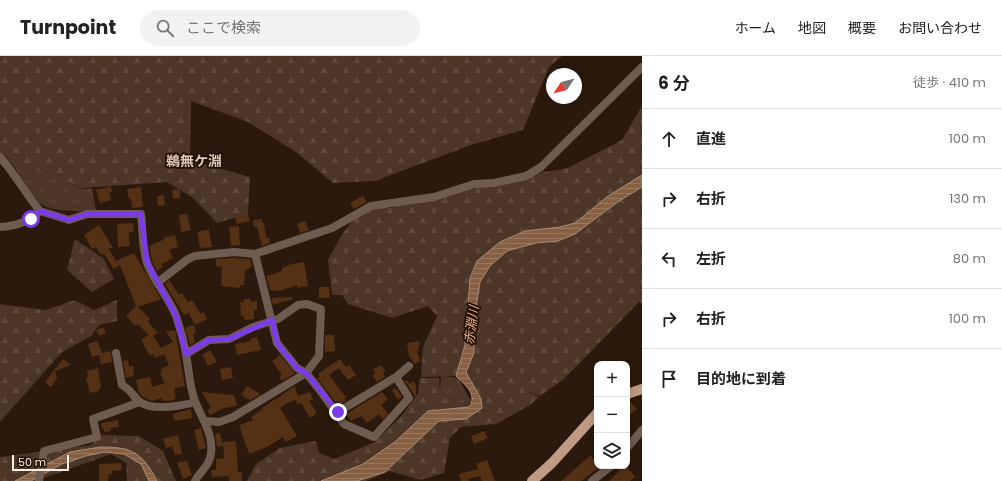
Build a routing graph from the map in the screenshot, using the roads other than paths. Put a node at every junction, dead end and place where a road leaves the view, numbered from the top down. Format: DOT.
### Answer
graph roads {
  1 [pos="642,67"];
  2 [pos="0,158"];
  3 [pos="40,211"];
  4 [pos="0,227"];
  5 [pos="255,254"];
  6 [pos="157,283"];
  7 [pos="272,320"];
  8 [pos="116,354"];
  9 [pos="186,354"];
  10 [pos="409,366"];
  11 [pos="306,373"];
  12 [pos="396,377"];
  13 [pos="642,388"];
  14 [pos="630,393"];
  15 [pos="140,402"];
  16 [pos="195,402"];
  17 [pos="338,412"];
  18 [pos="594,416"];
  19 [pos="205,421"];
  20 [pos="642,430"];
  21 [pos="630,444"];
  22 [pos="607,469"];
  23 [pos="39,479"];
  24 [pos="195,481"];
  25 [pos="532,481"];
  26 [pos="592,481"];
  1 -- 5 [label="street"];
  2 -- 3 [label="street"];
  3 -- 4 [label="street"];
  3 -- 6 [label="street"];
  5 -- 6 [label="street"];
  5 -- 7 [label="street"];
  6 -- 9 [label="street"];
  7 -- 9 [label="street"];
  7 -- 11 [label="street"];
  7 -- 11 [label="street"];
  8 -- 15 [label="street"];
  9 -- 16 [label="street"];
  10 -- 12 [label="street"];
  11 -- 17 [label="street"];
  11 -- 19 [label="street"];
  12 -- 17 [label="street"];
  12 -- 17 [label="street"];
  13 -- 14 [label="main road"];
  15 -- 16 [label="street"];
  15 -- 23 [label="street"];
  16 -- 19 [label="street"];
  18 -- 25 [label="main road"];
  19 -- 24 [label="street"];
  20 -- 21 [label="street"];
  22 -- 26 [label="street"];
}
